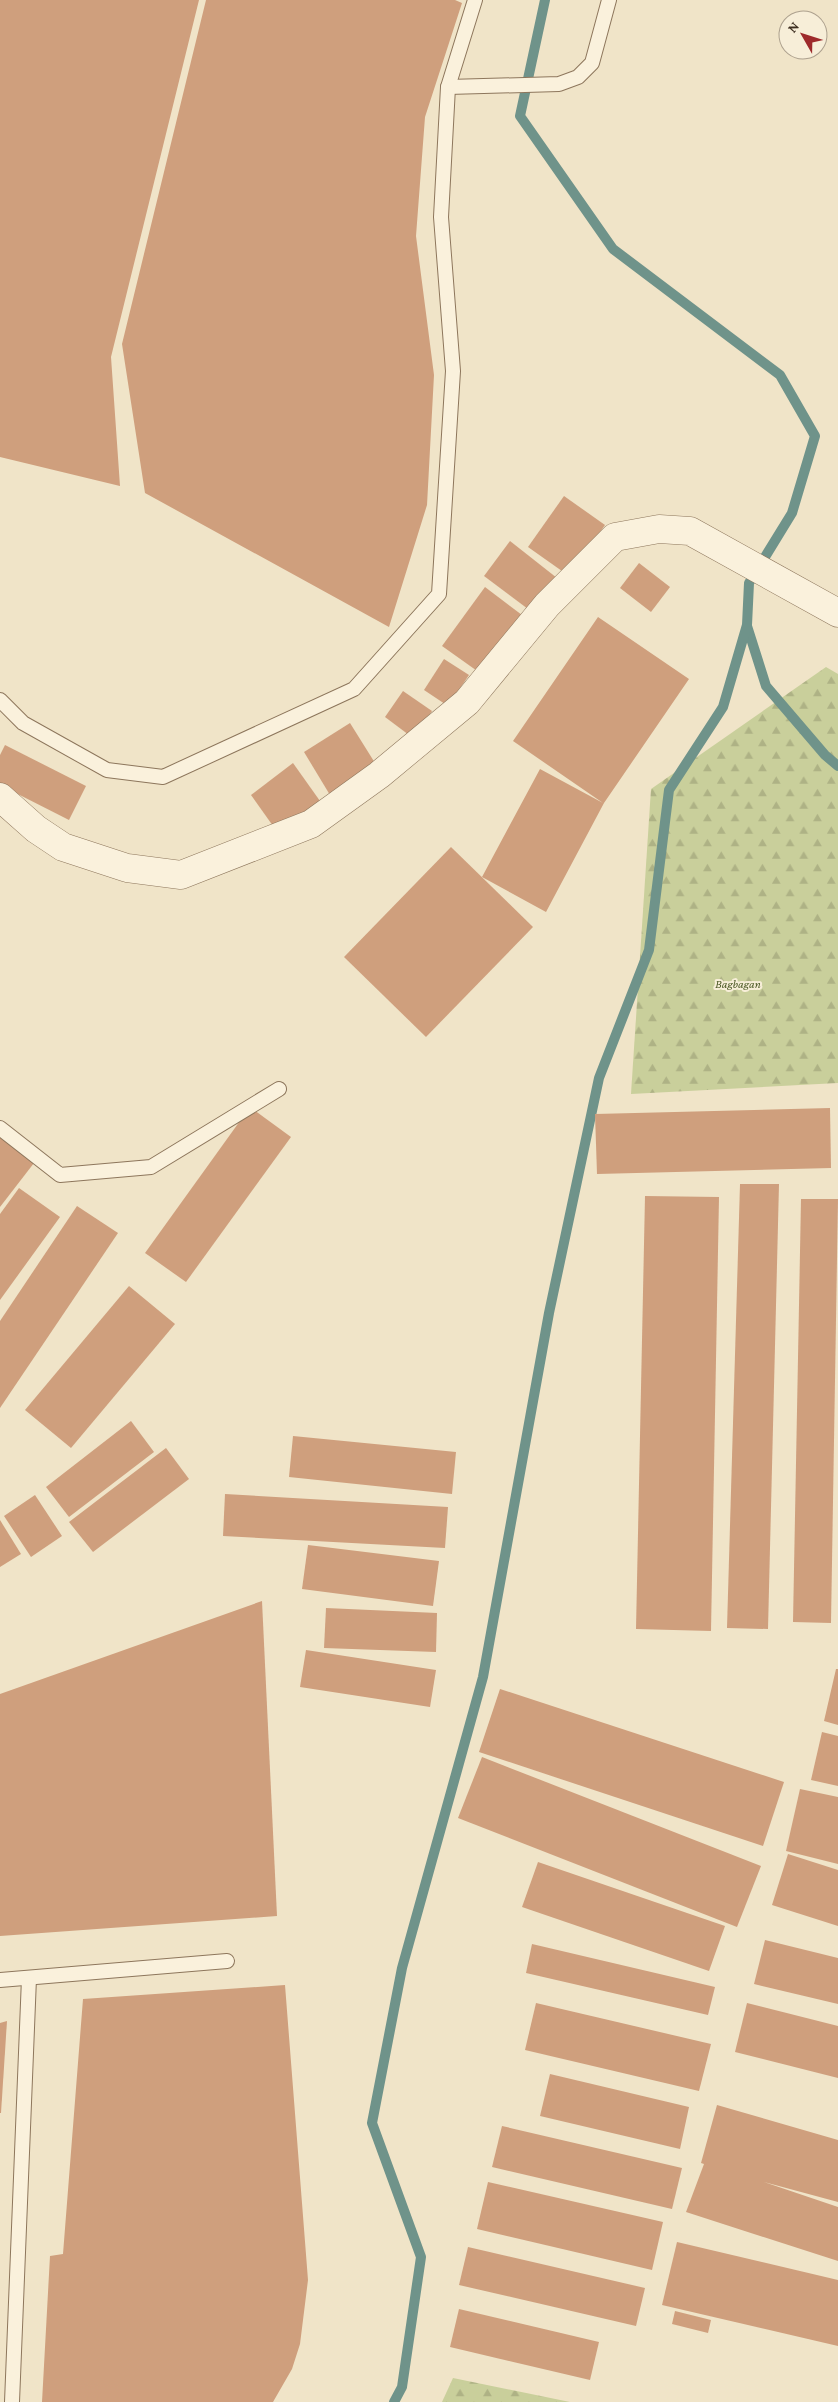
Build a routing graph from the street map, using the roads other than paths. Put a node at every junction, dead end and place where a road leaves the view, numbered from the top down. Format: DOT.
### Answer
graph roads {
  1 [pos="475,0"];
  2 [pos="609,0"];
  3 [pos="448,87"];
  4 [pos="835,611"];
  5 [pos="0,700"];
  6 [pos="0,797"];
  7 [pos="279,1089"];
  8 [pos="0,1128"];
  9 [pos="227,1961"];
  10 [pos="29,1978"];
  11 [pos="0,1980"];
  12 [pos="12,2402"];
  1 -- 3 [label="lane"];
  2 -- 3 [label="lane"];
  3 -- 5 [label="lane"];
  4 -- 6 [label="street"];
  7 -- 8 [label="lane"];
  9 -- 10 [label="lane"];
  10 -- 11 [label="lane"];
  10 -- 12 [label="lane"];
}
